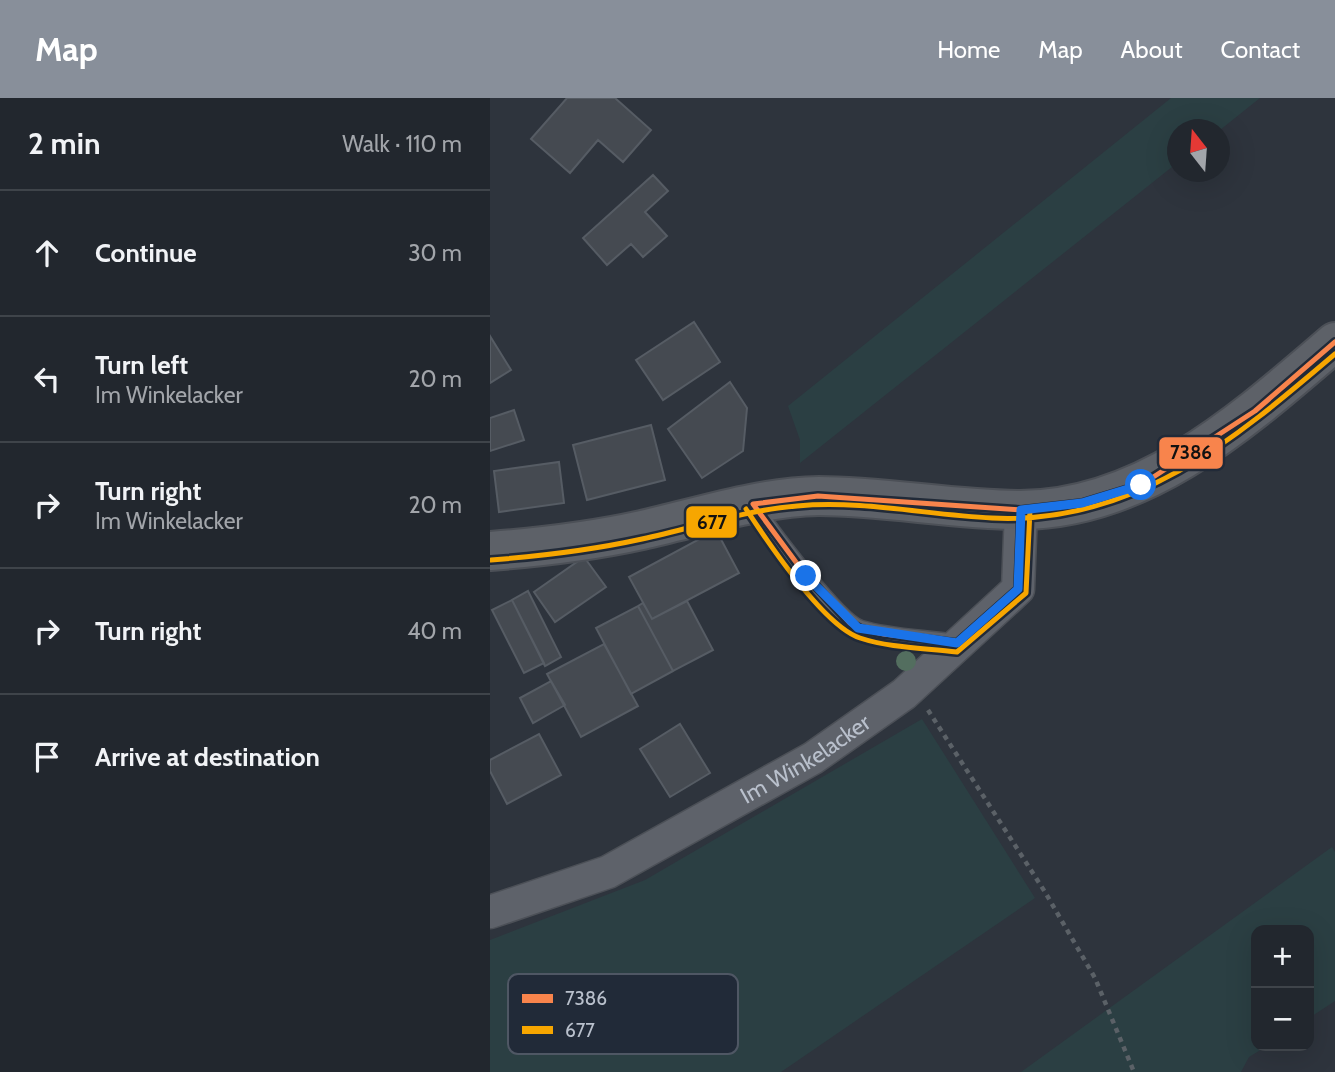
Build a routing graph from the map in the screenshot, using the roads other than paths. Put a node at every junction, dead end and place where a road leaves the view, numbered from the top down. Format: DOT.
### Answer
graph roads {
  1 [pos="1335,342"];
  2 [pos="753,504"];
  3 [pos="1021,510"];
  4 [pos="490,551"];
  5 [pos="957,643"];
  6 [pos="490,912"];
  1 -- 3 [label="street"];
  2 -- 3 [label="street"];
  2 -- 4 [label="street"];
  2 -- 5 [label="lane"];
  3 -- 5 [label="street, Im Winkelacker"];
  5 -- 6 [label="street, Im Winkelacker"];
}
